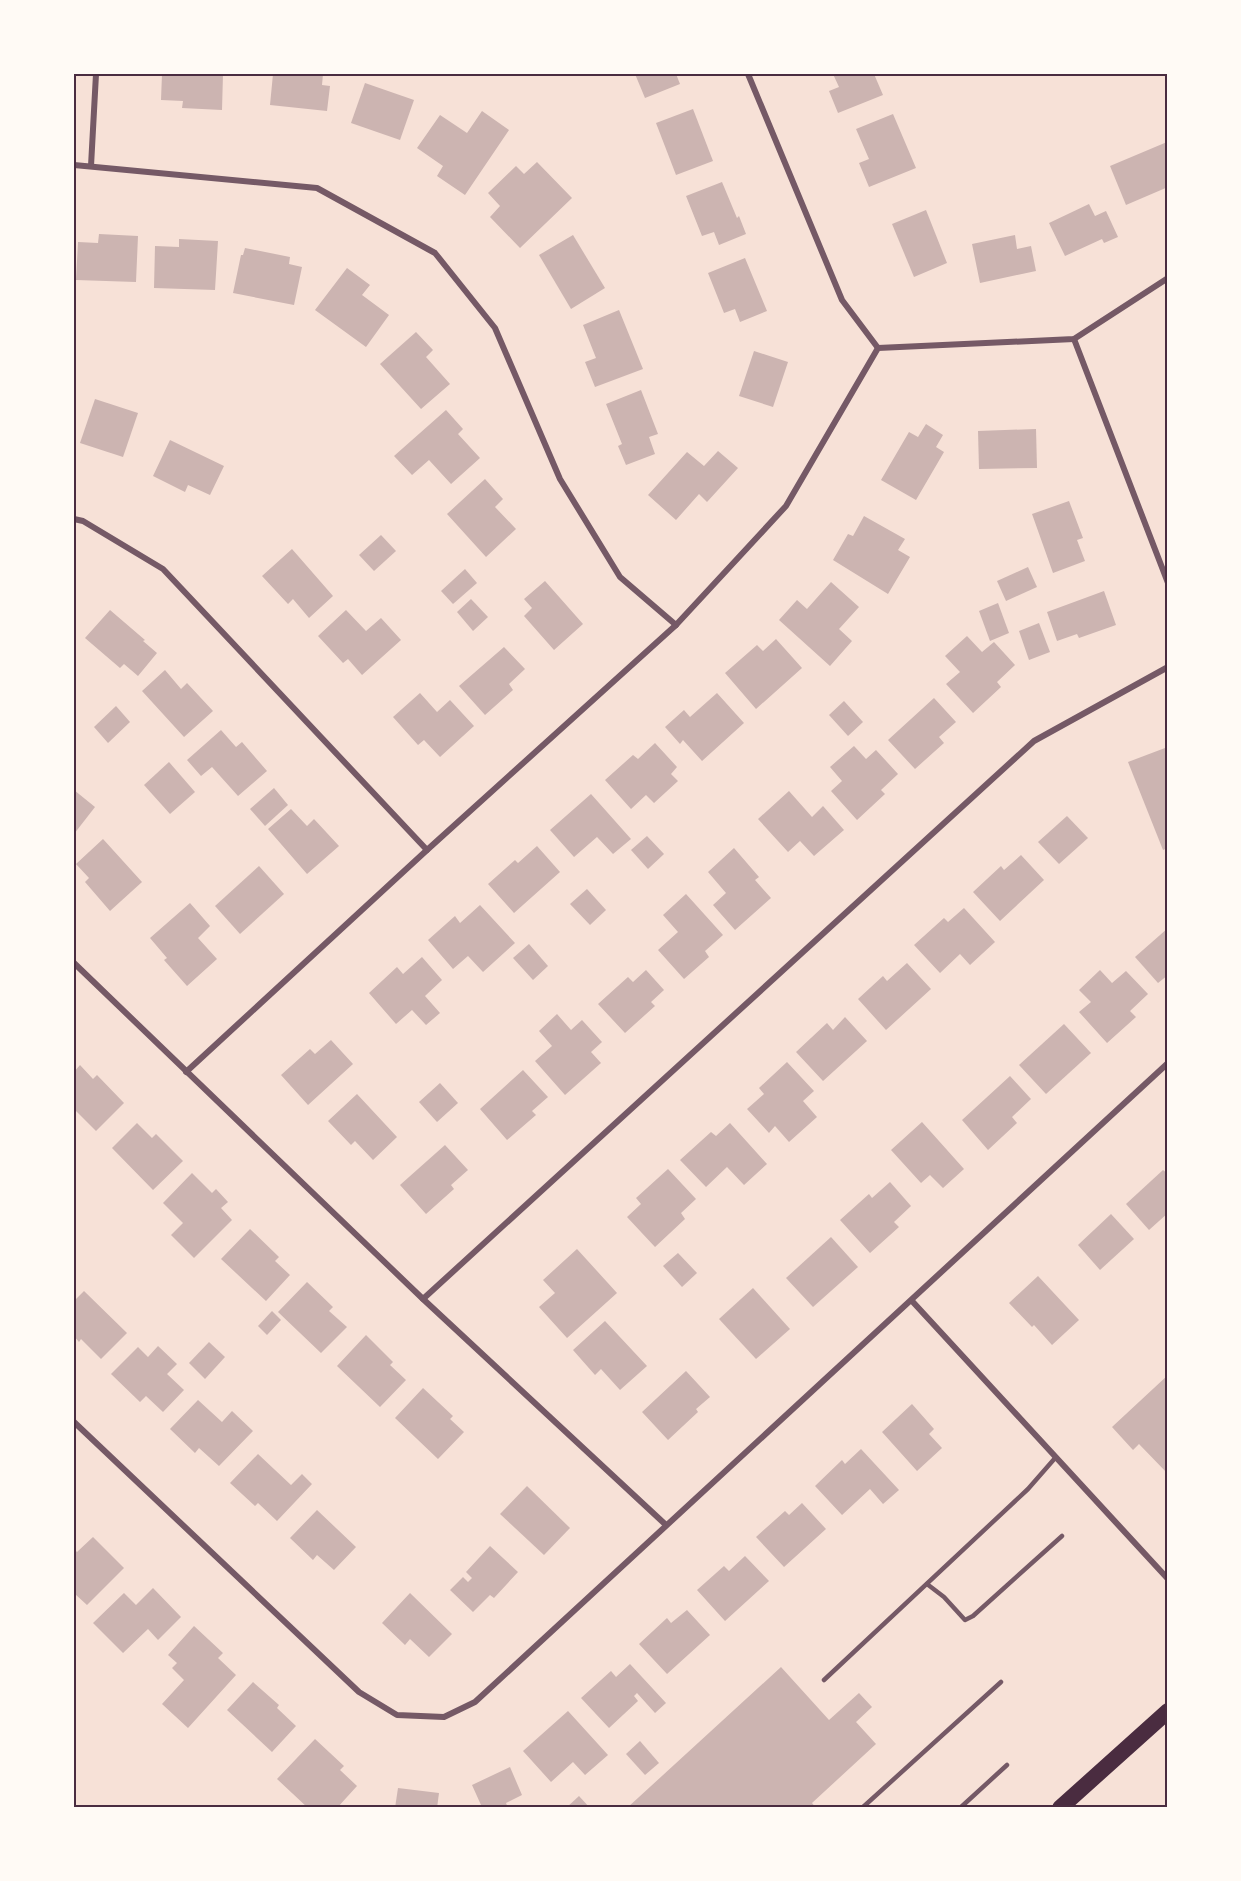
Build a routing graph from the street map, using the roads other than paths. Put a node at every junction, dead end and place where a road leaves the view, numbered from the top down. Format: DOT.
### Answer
graph roads {
  1 [pos="96,74"];
  2 [pos="748,74"];
  3 [pos="74,165"];
  4 [pos="91,166"];
  5 [pos="1167,278"];
  6 [pos="1074,339"];
  7 [pos="878,348"];
  8 [pos="74,519"];
  9 [pos="1167,583"];
  10 [pos="676,625"];
  11 [pos="1167,667"];
  12 [pos="427,850"];
  13 [pos="74,963"];
  14 [pos="1167,1063"];
  15 [pos="186,1072"];
  16 [pos="423,1299"];
  17 [pos="912,1301"];
  18 [pos="74,1422"];
  19 [pos="1056,1457"];
  20 [pos="666,1524"];
  21 [pos="1062,1536"];
  22 [pos="1167,1579"];
  23 [pos="927,1584"];
  24 [pos="825,1680"];
  25 [pos="1001,1682"];
  26 [pos="1167,1711"];
  27 [pos="1007,1765"];
  28 [pos="861,1808"];
  29 [pos="960,1808"];
  30 [pos="1060,1808"];
  1 -- 4 [label="street"];
  2 -- 7 [label="street"];
  3 -- 4 [label="street"];
  4 -- 10 [label="street"];
  5 -- 6 [label="street"];
  6 -- 7 [label="street"];
  6 -- 9 [label="street"];
  7 -- 10 [label="street"];
  8 -- 12 [label="street"];
  10 -- 12 [label="street"];
  11 -- 16 [label="street"];
  12 -- 15 [label="street"];
  13 -- 15 [label="street"];
  14 -- 17 [label="street"];
  15 -- 16 [label="street"];
  16 -- 20 [label="street"];
  17 -- 19 [label="street"];
  17 -- 20 [label="street"];
  18 -- 20 [label="street"];
  19 -- 22 [label="street"];
  19 -- 23 [label="lane"];
  21 -- 23 [label="lane"];
  23 -- 24 [label="lane"];
  25 -- 28 [label="lane"];
  26 -- 30 [label="highway"];
  27 -- 29 [label="lane"];
}
